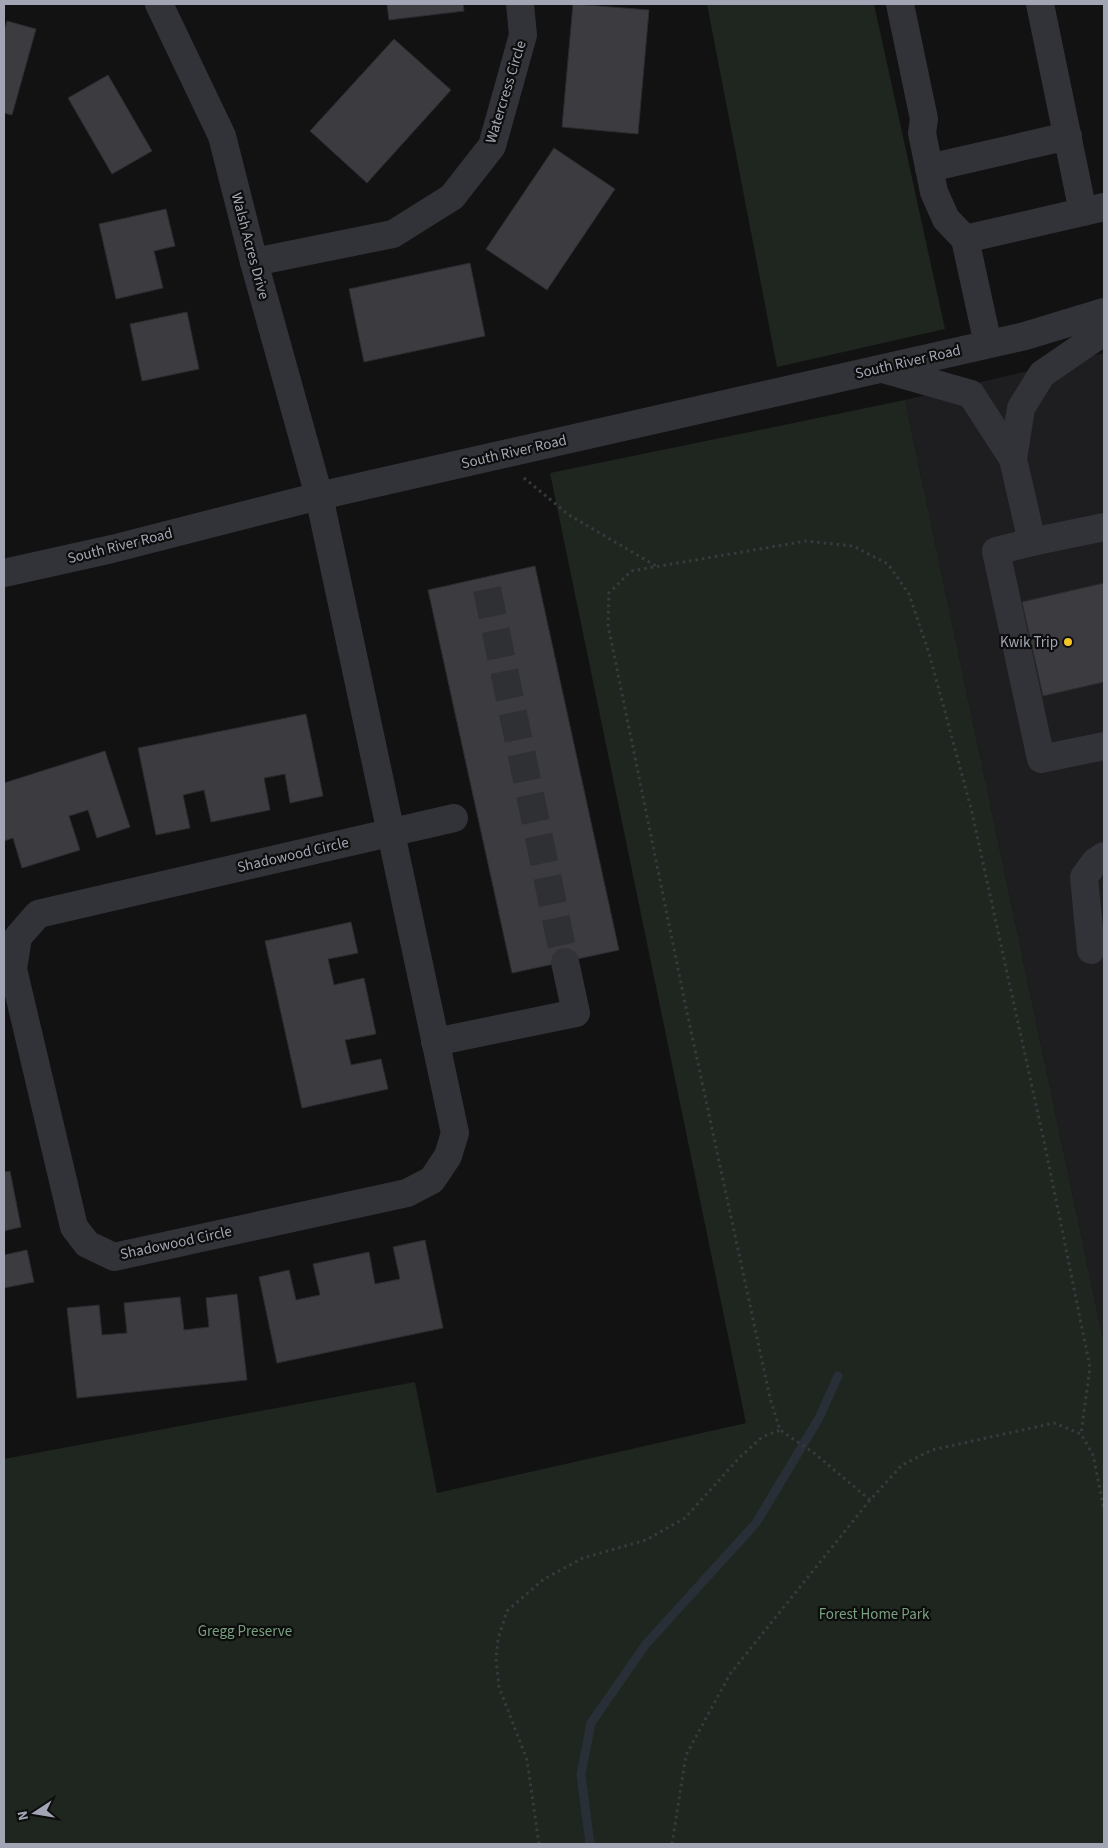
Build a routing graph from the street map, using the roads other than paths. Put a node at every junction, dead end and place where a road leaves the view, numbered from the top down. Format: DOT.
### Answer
graph roads {
  1 [pos="159,4"];
  2 [pos="520,4"];
  3 [pos="900,4"];
  4 [pos="1040,4"];
  5 [pos="1068,136"];
  6 [pos="929,168"];
  7 [pos="1094,210"];
  8 [pos="965,239"];
  9 [pos="254,262"];
  10 [pos="1103,327"];
  11 [pos="988,344"];
  12 [pos="881,368"];
  13 [pos="1013,459"];
  14 [pos="318,496"];
  15 [pos="1104,526"];
  16 [pos="1032,542"];
  17 [pos="4,574"];
  18 [pos="1104,746"];
  19 [pos="454,818"];
  20 [pos="390,833"];
  21 [pos="1104,856"];
  22 [pos="1091,950"];
  23 [pos="565,962"];
  24 [pos="435,1042"];
  1 -- 9 [label="street, Walsh Acres Drive"];
  2 -- 9 [label="street, Watercress Circle"];
  3 -- 6 [label="street"];
  4 -- 5 [label="street"];
  5 -- 6 [label="street"];
  5 -- 7 [label="street"];
  6 -- 8 [label="street"];
  7 -- 8 [label="street"];
  8 -- 11 [label="street"];
  9 -- 14 [label="street, Walsh Acres Drive"];
  10 -- 11 [label="street, South River Road"];
  10 -- 13 [label="street"];
  11 -- 12 [label="street, South River Road"];
  12 -- 13 [label="street"];
  12 -- 14 [label="street, South River Road"];
  13 -- 16 [label="street"];
  14 -- 17 [label="street, South River Road"];
  14 -- 20 [label="street, Shadowood Circle"];
  15 -- 16 [label="street"];
  16 -- 18 [label="street"];
  19 -- 20 [label="street"];
  20 -- 24 [label="street, Shadowood Circle"];
  20 -- 24 [label="street, Shadowood Circle"];
  21 -- 22 [label="street"];
  23 -- 24 [label="street"];
}
